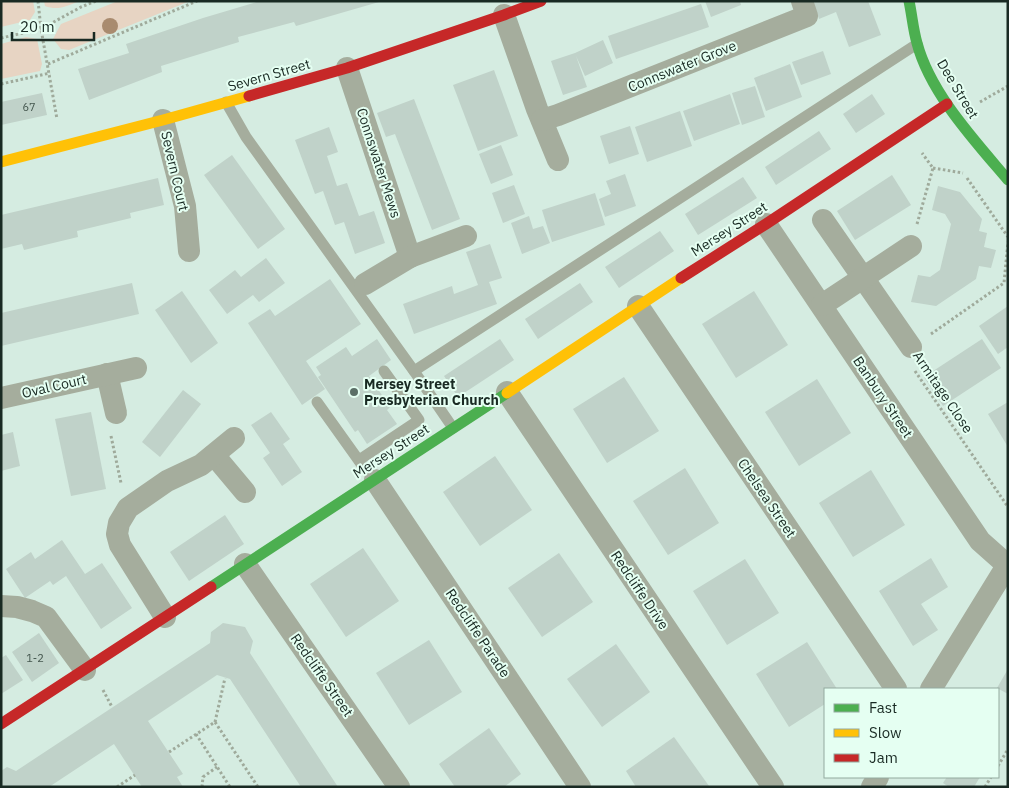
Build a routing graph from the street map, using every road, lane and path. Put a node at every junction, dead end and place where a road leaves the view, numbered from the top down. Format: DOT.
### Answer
graph roads {
  1 [pos="38,1"];
  2 [pos="96,1"];
  3 [pos="197,1"];
  4 [pos="541,1"];
  5 [pos="802,1"];
  6 [pos="909,1"];
  7 [pos="504,15"];
  8 [pos="41,29"];
  9 [pos="1,38"];
  10 [pos="917,44"];
  11 [pos="48,64"];
  12 [pos="347,68"];
  13 [pos="50,74"];
  14 [pos="1,84"];
  15 [pos="1008,86"];
  16 [pos="226,102"];
  17 [pos="946,104"];
  18 [pos="976,105"];
  19 [pos="164,120"];
  20 [pos="542,120"];
  21 [pos="906,132"];
  22 [pos="62,148"];
  23 [pos="558,160"];
  24 [pos="1,162"];
  25 [pos="932,168"];
  26 [pos="1008,180"];
  27 [pos="824,220"];
  28 [pos="766,224"];
  29 [pos="466,236"];
  30 [pos="1008,237"];
  31 [pos="1008,242"];
  32 [pos="911,246"];
  33 [pos="189,251"];
  34 [pos="410,257"];
  35 [pos="863,277"];
  36 [pos="361,287"];
  37 [pos="822,305"];
  38 [pos="638,306"];
  39 [pos="911,347"];
  40 [pos="136,368"];
  41 [pos="384,371"];
  42 [pos="414,371"];
  43 [pos="107,374"];
  44 [pos="507,392"];
  45 [pos="1,398"];
  46 [pos="317,402"];
  47 [pos="116,414"];
  48 [pos="453,428"];
  49 [pos="234,438"];
  50 [pos="214,454"];
  51 [pos="359,460"];
  52 [pos="375,480"];
  53 [pos="245,492"];
  54 [pos="1008,507"];
  55 [pos="128,508"];
  56 [pos="245,564"];
  57 [pos="1007,565"];
  58 [pos="1,606"];
  59 [pos="165,617"];
  60 [pos="84,670"];
  61 [pos="225,678"];
  62 [pos="895,688"];
  63 [pos="932,688"];
  64 [pos="215,722"];
  65 [pos="1,724"];
  66 [pos="196,734"];
  67 [pos="1008,749"];
  68 [pos="169,752"];
  69 [pos="999,764"];
  70 [pos="217,767"];
  71 [pos="135,775"];
  72 [pos="117,787"];
  73 [pos="202,787"];
  74 [pos="230,787"];
  75 [pos="258,787"];
  76 [pos="399,787"];
  77 [pos="580,787"];
  78 [pos="773,787"];
  1 -- 8 [label="path"];
  2 -- 8 [label="path"];
  3 -- 11 [label="path"];
  4 -- 7 [label="street, Severn Street"];
  5 -- 20 [label="street, Connswater Grove"];
  6 -- 10 [label="street, Dee Street"];
  7 -- 12 [label="street, Severn Street"];
  7 -- 20 [label="street"];
  8 -- 9 [label="path"];
  8 -- 11 [label="path"];
  10 -- 17 [label="street, Dee Street"];
  10 -- 42 [label="lane"];
  11 -- 13 [label="path"];
  12 -- 16 [label="street, Severn Street"];
  12 -- 34 [label="street, Connswater Mews"];
  13 -- 14 [label="path"];
  13 -- 22 [label="path"];
  15 -- 18 [label="path"];
  16 -- 19 [label="street, Severn Street"];
  16 -- 36 [label="lane"];
  17 -- 21 [label="street, Mersey Street"];
  17 -- 26 [label="street, Dee Street"];
  19 -- 22 [label="street, Severn Street"];
  19 -- 33 [label="street, Severn Court"];
  20 -- 23 [label="street"];
  21 -- 25 [label="path"];
  21 -- 28 [label="street, Mersey Street"];
  22 -- 24 [label="street, Severn Street"];
  25 -- 30 [label="path"];
  25 -- 32 [label="path"];
  27 -- 35 [label="street"];
  28 -- 37 [label="street, Banbury Street"];
  28 -- 38 [label="street, Mersey Street"];
  29 -- 34 [label="street"];
  31 -- 39 [label="path, Armitage Close"];
  32 -- 35 [label="street"];
  34 -- 36 [label="street"];
  35 -- 37 [label="street"];
  35 -- 39 [label="street"];
  36 -- 42 [label="lane"];
  37 -- 57 [label="street, Banbury Street"];
  38 -- 44 [label="street, Mersey Street"];
  38 -- 62 [label="street, Chelsea Street"];
  39 -- 54 [label="path, Armitage Close"];
  40 -- 43 [label="street, Oval Court"];
  41 -- 51 [label="lane"];
  42 -- 48 [label="lane"];
  43 -- 45 [label="street, Oval Court"];
  43 -- 47 [label="street"];
  44 -- 48 [label="street, Mersey Street"];
  44 -- 78 [label="street, Redcliffe Drive"];
  46 -- 51 [label="lane"];
  47 -- 55 [label="path"];
  48 -- 52 [label="street, Mersey Street"];
  49 -- 50 [label="street"];
  50 -- 53 [label="street"];
  50 -- 55 [label="street"];
  51 -- 52 [label="lane"];
  52 -- 56 [label="street, Mersey Street"];
  52 -- 77 [label="street, Redcliffe Parade"];
  55 -- 59 [label="street"];
  56 -- 59 [label="street, Mersey Street"];
  56 -- 76 [label="street, Redcliffe Street"];
  57 -- 63 [label="street"];
  58 -- 60 [label="street"];
  59 -- 60 [label="street, Mersey Street"];
  60 -- 65 [label="street, Mersey Street"];
  61 -- 64 [label="path"];
  64 -- 66 [label="path"];
  64 -- 75 [label="path"];
  66 -- 68 [label="path"];
  66 -- 70 [label="path"];
  67 -- 69 [label="path"];
  70 -- 73 [label="path"];
  70 -- 74 [label="path"];
  71 -- 72 [label="path"];
}
